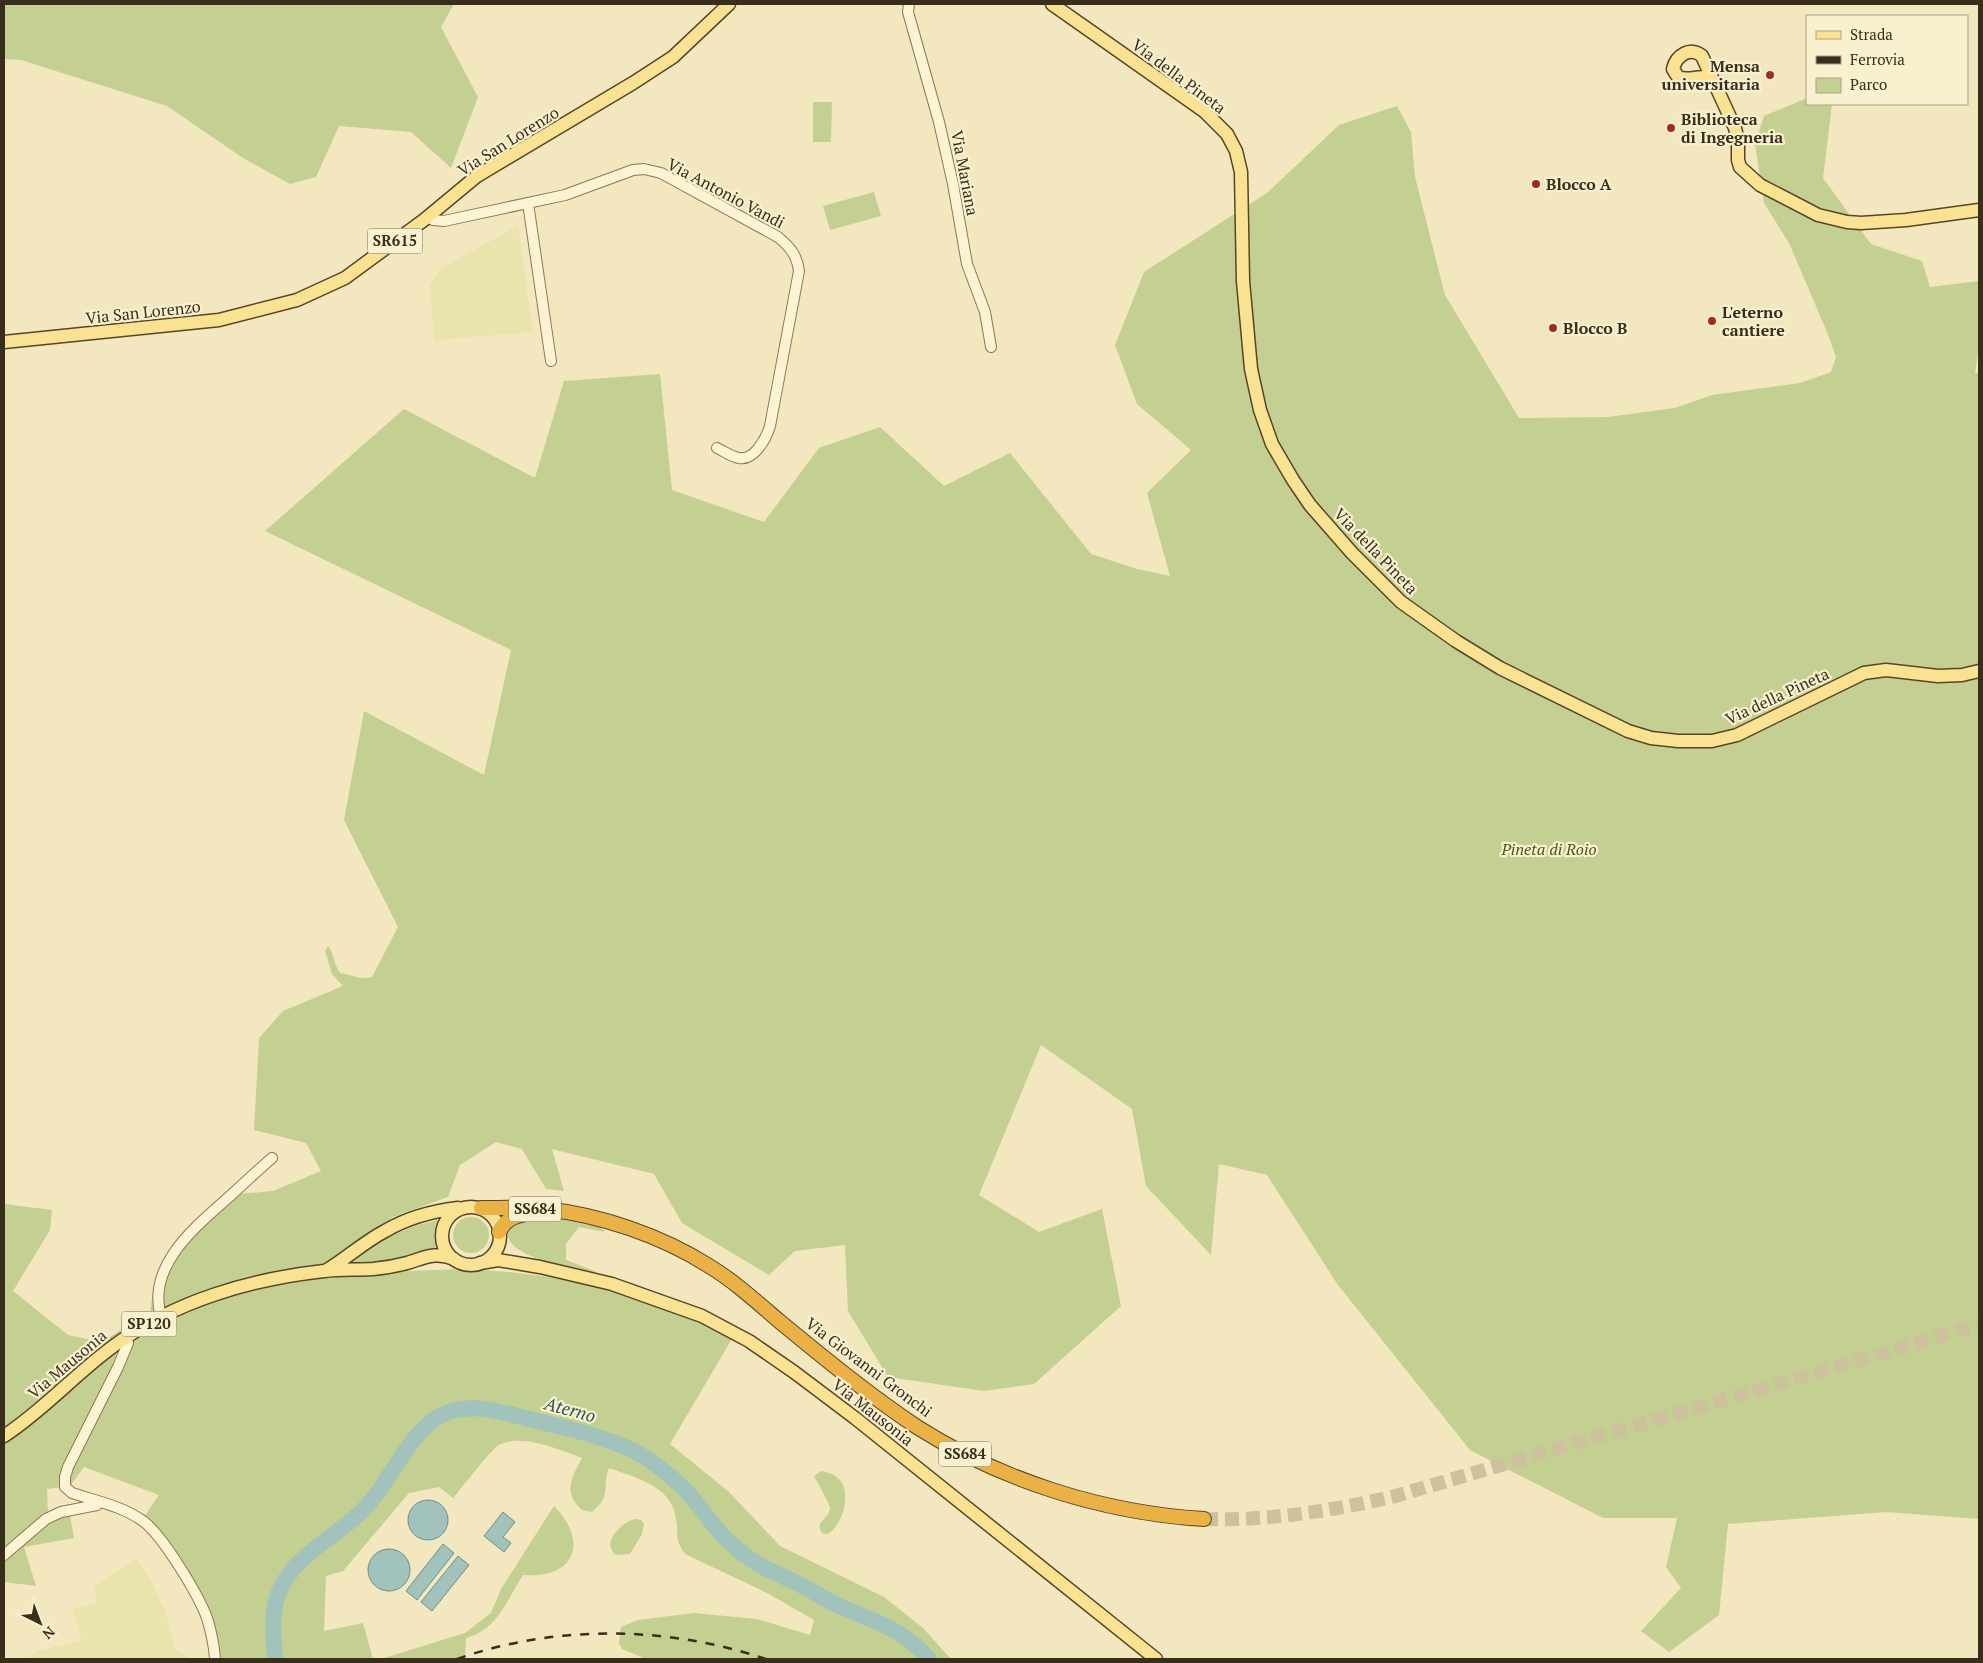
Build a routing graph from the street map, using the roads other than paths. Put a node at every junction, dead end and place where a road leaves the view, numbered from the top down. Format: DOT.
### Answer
graph roads {
  1 [pos="729,4"];
  2 [pos="909,4"];
  3 [pos="1052,4"];
  4 [pos="1705,63"];
  5 [pos="1695,77"];
  6 [pos="1714,84"];
  7 [pos="528,203"];
  8 [pos="1979,210"];
  9 [pos="428,216"];
  10 [pos="4,342"];
  11 [pos="991,347"];
  12 [pos="551,361"];
  13 [pos="717,448"];
  14 [pos="1979,671"];
  15 [pos="272,1158"];
  16 [pos="474,1208"];
  17 [pos="588,1218"];
  18 [pos="499,1236"];
  19 [pos="454,1259"];
  20 [pos="480,1263"];
  21 [pos="529,1265"];
  22 [pos="325,1271"];
  23 [pos="161,1317"];
  24 [pos="127,1337"];
  25 [pos="4,1436"];
  26 [pos="100,1502"];
  27 [pos="1204,1519"];
  28 [pos="4,1555"];
  29 [pos="215,1659"];
  30 [pos="1156,1659"];
  1 -- 9 [label="main road, Via San Lorenzo / SR615"];
  2 -- 11 [label="street, Via Mariana"];
  3 -- 14 [label="main road, Via della Pineta"];
  4 -- 5 [label="main road"];
  4 -- 5 [label="main road"];
  4 -- 6 [label="main road"];
  5 -- 6 [label="main road"];
  6 -- 8 [label="main road"];
  7 -- 9 [label="street, Via Antonio Vandi"];
  7 -- 12 [label="street"];
  7 -- 13 [label="street, Via Antonio Vandi"];
  9 -- 10 [label="main road, Via San Lorenzo / SR615"];
  15 -- 23 [label="street"];
  16 -- 17 [label="highway, Via Giovanni Gronchi / SS684"];
  16 -- 18 [label="main road, Via Mausonia"];
  16 -- 19 [label="main road"];
  16 -- 22 [label="main road, Via Mausonia / SP120"];
  17 -- 18 [label="highway, Via Giovanni Gronchi / SS684"];
  17 -- 27 [label="highway, Via Giovanni Gronchi / SS684"];
  18 -- 20 [label="main road"];
  18 -- 21 [label="main road, Via Mausonia"];
  19 -- 20 [label="main road, Via Mausonia"];
  19 -- 22 [label="main road, Via Mausonia / SP120"];
  20 -- 21 [label="main road, Via Mausonia"];
  21 -- 30 [label="main road, Via Mausonia"];
  22 -- 23 [label="main road, Via Mausonia / SP120"];
  23 -- 24 [label="main road, Via Mausonia / SP120"];
  24 -- 25 [label="main road, Via Mausonia / SP120"];
  24 -- 26 [label="street"];
  26 -- 28 [label="street"];
  26 -- 29 [label="street"];
}
